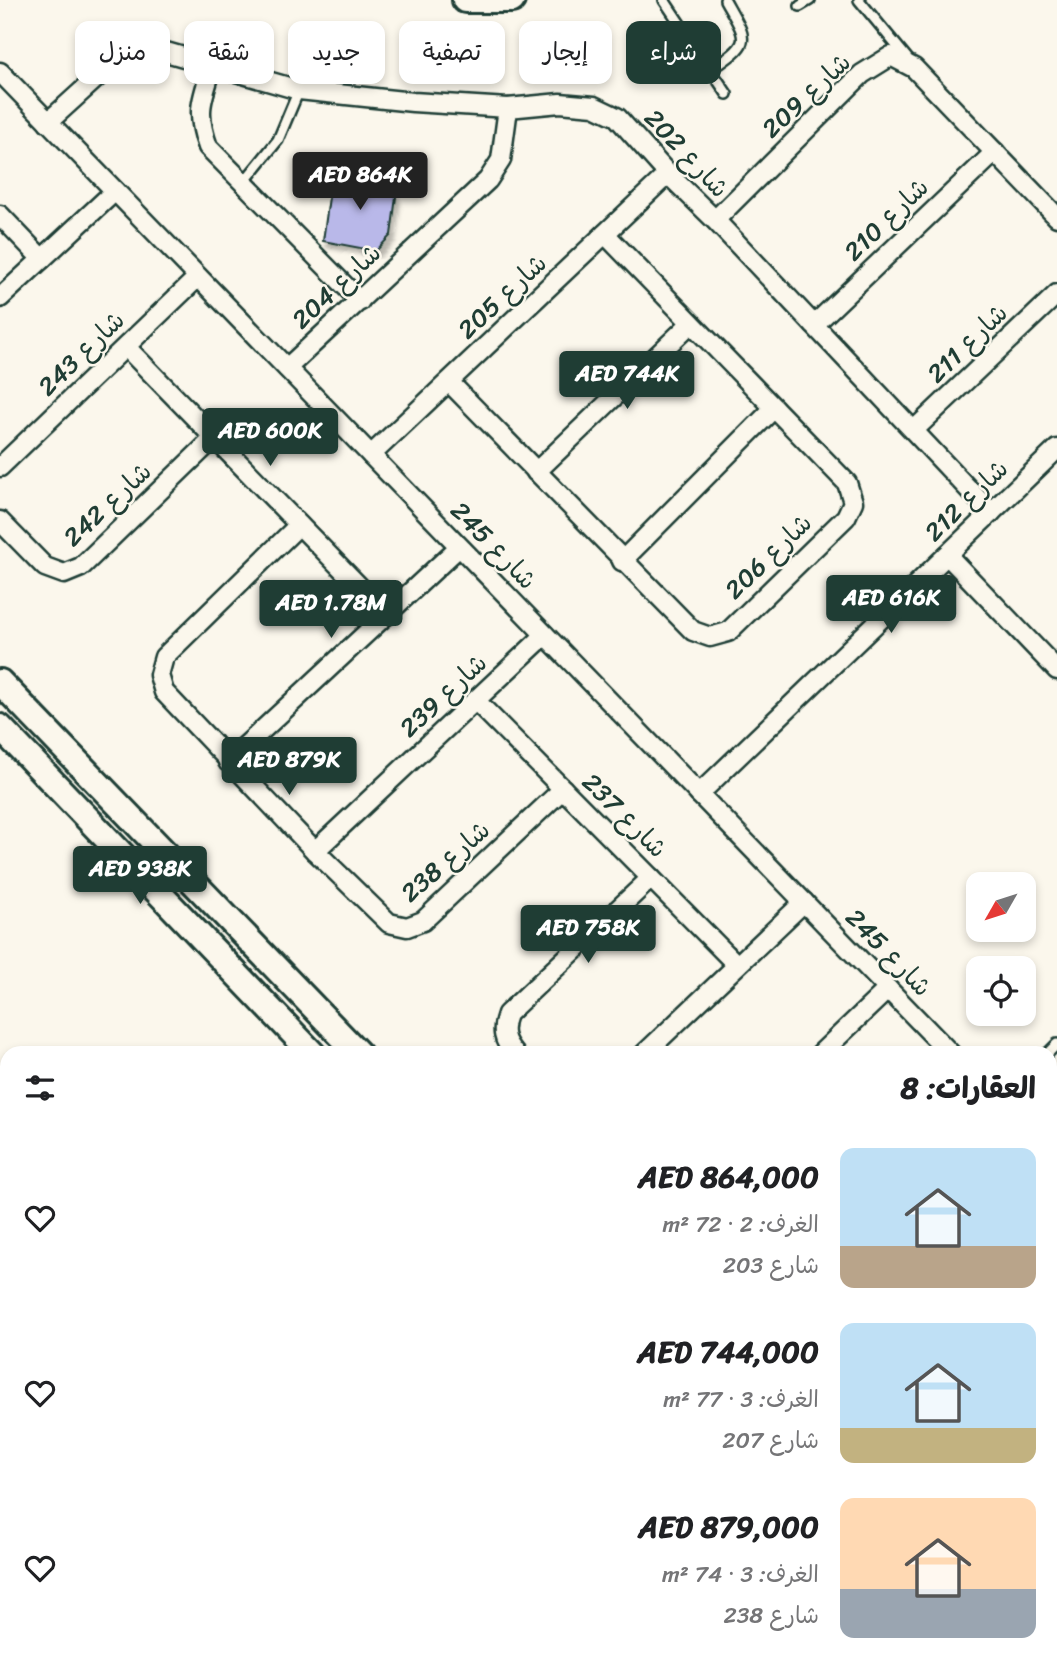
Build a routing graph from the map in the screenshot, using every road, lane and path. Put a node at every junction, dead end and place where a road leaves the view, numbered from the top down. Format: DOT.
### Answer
graph roads {
  1 [pos="465,0"];
  2 [pos="512,0"];
  3 [pos="664,0"];
  4 [pos="725,0"];
  5 [pos="810,0"];
  6 [pos="859,0"];
  7 [pos="800,6"];
  8 [pos="678,21"];
  9 [pos="184,57"];
  10 [pos="721,63"];
  11 [pos="914,68"];
  12 [pos="0,72"];
  13 [pos="274,83"];
  14 [pos="206,84"];
  15 [pos="721,84"];
  16 [pos="299,90"];
  17 [pos="727,93"];
  18 [pos="508,108"];
  19 [pos="48,122"];
  20 [pos="995,152"];
  21 [pos="668,174"];
  22 [pos="243,182"];
  23 [pos="115,191"];
  24 [pos="0,215"];
  25 [pos="1057,217"];
  26 [pos="715,220"];
  27 [pos="605,234"];
  28 [pos="41,259"];
  29 [pos="198,277"];
  30 [pos="1057,294"];
  31 [pos="0,298"];
  32 [pos="360,301"];
  33 [pos="691,323"];
  34 [pos="814,325"];
  35 [pos="126,348"];
  36 [pos="287,368"];
  37 [pos="449,382"];
  38 [pos="774,408"];
  39 [pos="914,430"];
  40 [pos="214,438"];
  41 [pos="1057,449"];
  42 [pos="371,456"];
  43 [pos="0,467"];
  44 [pos="536,472"];
  45 [pos="991,513"];
  46 [pos="0,521"];
  47 [pos="299,525"];
  48 [pos="459,547"];
  49 [pos="947,555"];
  50 [pos="622,561"];
  51 [pos="387,615"];
  52 [pos="545,635"];
  53 [pos="1057,670"];
  54 [pos="0,682"];
  55 [pos="475,701"];
  56 [pos="0,708"];
  57 [pos="33,716"];
  58 [pos="0,727"];
  59 [pos="228,762"];
  60 [pos="563,789"];
  61 [pos="699,794"];
  62 [pos="315,851"];
  63 [pos="651,878"];
  64 [pos="804,902"];
  65 [pos="737,965"];
  66 [pos="888,989"];
  67 [pos="269,1007"];
  68 [pos="306,1046"];
  69 [pos="332,1046"];
  70 [pos="351,1046"];
  71 [pos="508,1046"];
  72 [pos="652,1046"];
  73 [pos="828,1046"];
  74 [pos="943,1046"];
  1 -- 2 [label="street"];
  3 -- 8 [label="lane"];
  4 -- 10 [label="lane"];
  5 -- 7 [label="lane"];
  6 -- 11 [label="lane"];
  9 -- 19 [label="street, شارع 202"];
  11 -- 20 [label="street"];
  11 -- 26 [label="street, شارع 209"];
  12 -- 19 [label="street, شارع 245"];
  13 -- 16 [label="street, شارع 202"];
  14 -- 22 [label="street"];
  15 -- 17 [label="lane"];
  16 -- 18 [label="street, شارع 202"];
  16 -- 22 [label="lane"];
  18 -- 21 [label="street, شارع 202"];
  18 -- 32 [label="street, شارع 204"];
  19 -- 23 [label="street, شارع 245"];
  20 -- 25 [label="street"];
  20 -- 34 [label="street, شارع 210"];
  21 -- 26 [label="street, شارع 202"];
  21 -- 27 [label="street, شارع 205"];
  22 -- 32 [label="street"];
  23 -- 28 [label="street"];
  23 -- 29 [label="street, شارع 245"];
  24 -- 28 [label="street"];
  26 -- 34 [label="street, شارع 202"];
  27 -- 33 [label="street, شارع 206"];
  27 -- 37 [label="street, شارع 205"];
  28 -- 31 [label="street"];
  29 -- 35 [label="street, شارع 243"];
  29 -- 36 [label="street, شارع 245"];
  30 -- 39 [label="street, شارع 211"];
  32 -- 36 [label="street, شارع 204"];
  33 -- 38 [label="street, شارع 206"];
  33 -- 44 [label="street"];
  34 -- 39 [label="street, شارع 202"];
  35 -- 40 [label="street"];
  35 -- 43 [label="street, شارع 243"];
  36 -- 42 [label="street, شارع 245"];
  37 -- 42 [label="street, شارع 205"];
  37 -- 44 [label="street, شارع 206"];
  38 -- 50 [label="street"];
  38 -- 50 [label="street, شارع 206"];
  39 -- 45 [label="street, شارع 202"];
  40 -- 46 [label="street, شارع 242"];
  40 -- 47 [label="street"];
  41 -- 45 [label="street, شارع 212"];
  42 -- 48 [label="street, شارع 245"];
  44 -- 50 [label="street, شارع 206"];
  45 -- 49 [label="street, شارع 212"];
  47 -- 51 [label="street"];
  47 -- 59 [label="street, شارع 238"];
  48 -- 51 [label="street"];
  48 -- 52 [label="street, شارع 245"];
  49 -- 53 [label="street"];
  49 -- 61 [label="street, شارع 212"];
  51 -- 59 [label="street"];
  52 -- 55 [label="street, شارع 239"];
  52 -- 61 [label="street, شارع 245"];
  54 -- 57 [label="street"];
  55 -- 60 [label="street, شارع 237"];
  55 -- 62 [label="street, شارع 239"];
  56 -- 57 [label="street"];
  57 -- 70 [label="street"];
  58 -- 67 [label="street"];
  59 -- 62 [label="street, شارع 238"];
  60 -- 62 [label="street, شارع 238"];
  60 -- 63 [label="street, شارع 237"];
  61 -- 64 [label="street, شارع 245"];
  63 -- 65 [label="street, شارع 237"];
  63 -- 71 [label="street"];
  64 -- 65 [label="street"];
  64 -- 66 [label="street, شارع 245"];
  65 -- 72 [label="street"];
  66 -- 73 [label="street"];
  66 -- 74 [label="street, شارع 245"];
  67 -- 68 [label="street"];
  67 -- 69 [label="street"];
}
